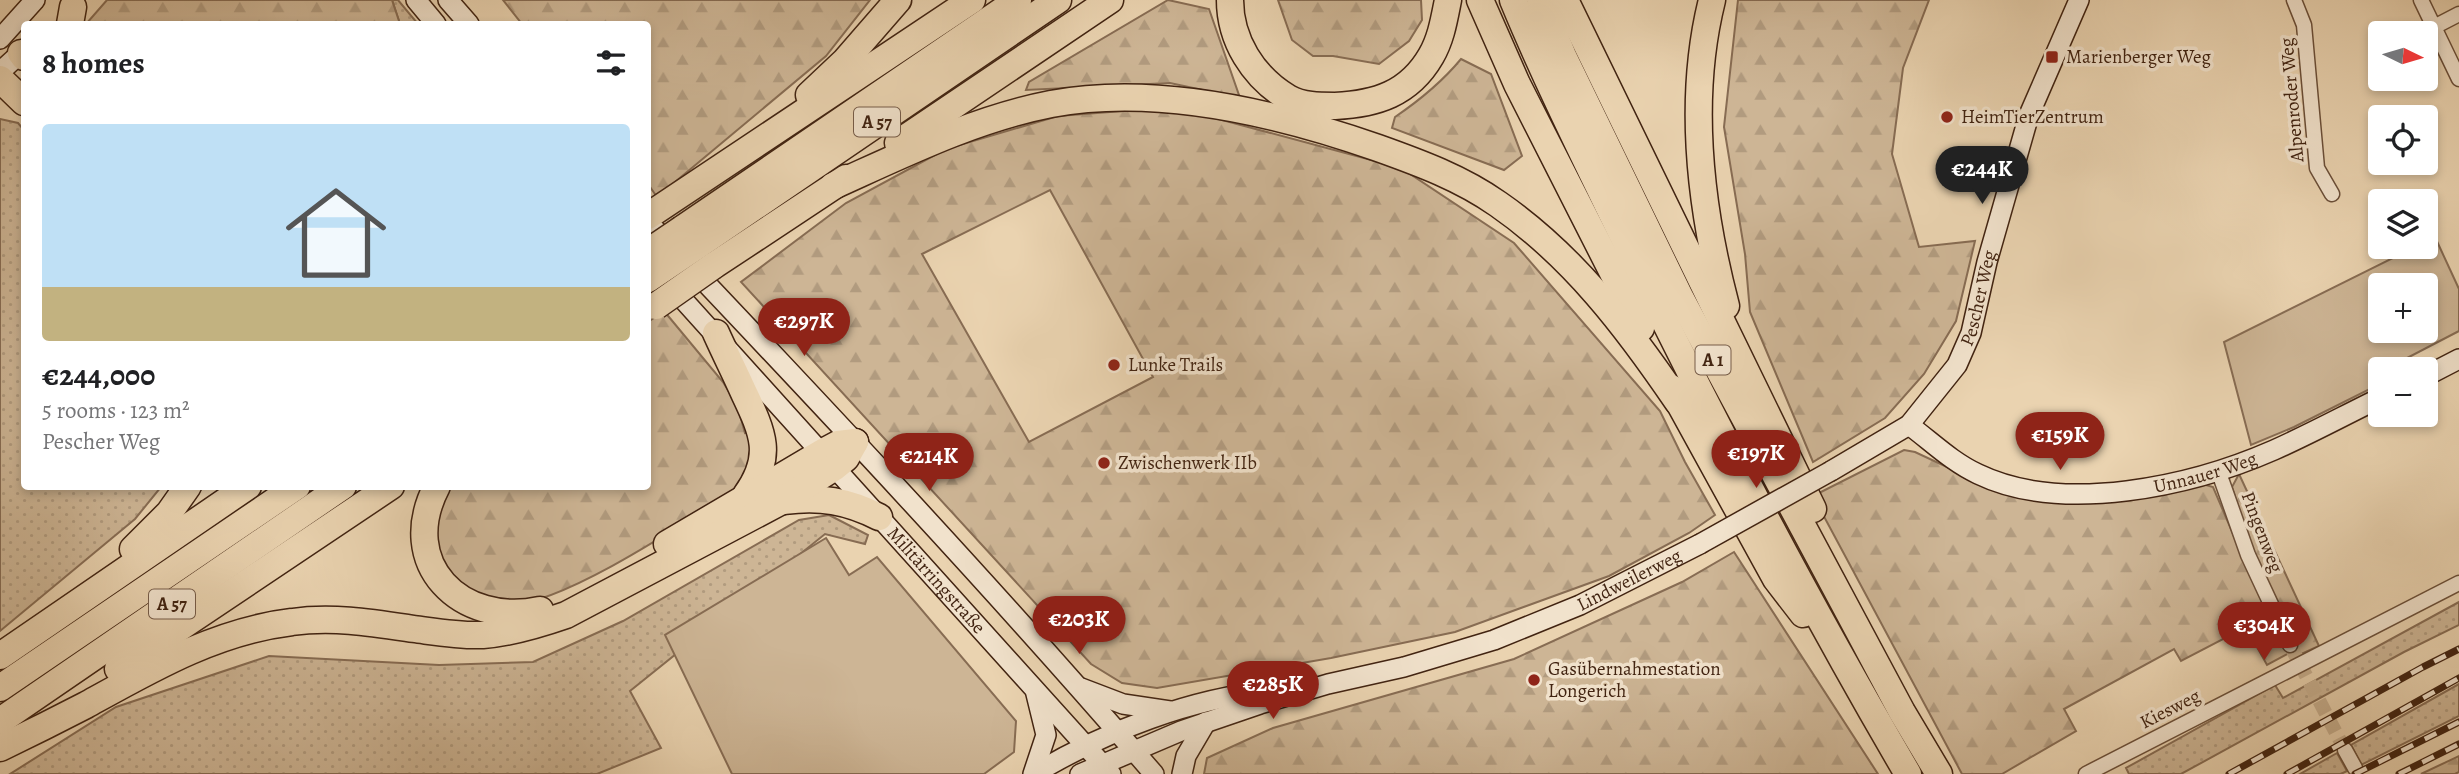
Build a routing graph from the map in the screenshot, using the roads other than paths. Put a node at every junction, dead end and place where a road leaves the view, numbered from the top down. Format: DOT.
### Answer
graph roads {
  1 [pos="35,0"];
  2 [pos="416,0"];
  3 [pos="448,0"];
  4 [pos="898,0"];
  5 [pos="972,0"];
  6 [pos="1018,0"];
  7 [pos="1058,0"];
  8 [pos="1110,0"];
  9 [pos="1230,0"];
  10 [pos="1448,0"];
  11 [pos="1480,0"];
  12 [pos="1513,0"];
  13 [pos="1540,0"];
  14 [pos="1565,0"];
  15 [pos="1712,0"];
  16 [pos="2079,0"];
  17 [pos="2294,0"];
  18 [pos="2421,0"];
  19 [pos="2459,14"];
  20 [pos="24,21"];
  21 [pos="434,21"];
  22 [pos="466,21"];
  23 [pos="2431,21"];
  24 [pos="2438,25"];
  25 [pos="21,28"];
  26 [pos="2438,35"];
  27 [pos="13,44"];
  28 [pos="0,72"];
  29 [pos="0,79"];
  30 [pos="2459,79"];
  31 [pos="21,100"];
  32 [pos="0,107"];
  33 [pos="21,109"];
  34 [pos="758,145"];
  35 [pos="834,186"];
  36 [pos="2332,194"];
  37 [pos="654,214"];
  38 [pos="697,247"];
  39 [pos="651,252"];
  40 [pos="651,264"];
  41 [pos="651,277"];
  42 [pos="652,309"];
  43 [pos="716,333"];
  44 [pos="2459,359"];
  45 [pos="2438,370"];
  46 [pos="1678,402"];
  47 [pos="2368,404"];
  48 [pos="1764,409"];
  49 [pos="1909,425"];
  50 [pos="855,442"];
  51 [pos="829,460"];
  52 [pos="2218,470"];
  53 [pos="185,490"];
  54 [pos="242,490"];
  55 [pos="291,490"];
  56 [pos="337,490"];
  57 [pos="385,490"];
  58 [pos="435,490"];
  59 [pos="746,496"];
  60 [pos="780,502"];
  61 [pos="879,517"];
  62 [pos="2459,583"];
  63 [pos="47,623"];
  64 [pos="2290,645"];
  65 [pos="0,656"];
  66 [pos="1847,671"];
  67 [pos="1328,684"];
  68 [pos="1033,687"];
  69 [pos="0,688"];
  70 [pos="1081,688"];
  71 [pos="1175,711"];
  72 [pos="1902,712"];
  73 [pos="0,721"];
  74 [pos="1206,722"];
  75 [pos="1118,732"];
  76 [pos="1086,746"];
  77 [pos="0,748"];
  78 [pos="1133,750"];
  79 [pos="2345,750"];
  80 [pos="2355,768"];
  81 [pos="1107,769"];
  82 [pos="1033,774"];
  83 [pos="1080,774"];
  84 [pos="1154,774"];
  85 [pos="1182,774"];
  86 [pos="1908,774"];
  87 [pos="1939,774"];
  88 [pos="2086,774"];
  1 -- 20 [label="street"];
  2 -- 21 [label="street"];
  3 -- 22 [label="street"];
  4 -- 34 [label="highway"];
  5 -- 34 [label="highway"];
  6 -- 38 [label="highway, A 57"];
  7 -- 38 [label="highway, A 57"];
  8 -- 35 [label="highway"];
  9 -- 10 [label="highway"];
  11 -- 46 [label="highway"];
  12 -- 66 [label="highway, A 1"];
  13 -- 72 [label="highway, A 1"];
  14 -- 48 [label="highway"];
  15 -- 48 [label="highway"];
  16 -- 49 [label="street, Pescher Weg"];
  17 -- 36 [label="street, Alpenroder Weg"];
  18 -- 23 [label="street"];
  19 -- 24 [label="street"];
  25 -- 27 [label="street"];
  26 -- 30 [label="street"];
  27 -- 28 [label="street"];
  29 -- 31 [label="highway"];
  32 -- 33 [label="highway"];
  34 -- 37 [label="highway"];
  35 -- 38 [label="highway"];
  35 -- 46 [label="highway"];
  37 -- 50 [label="street, Militärringstraße"];
  38 -- 39 [label="highway, A 57, bridge"];
  38 -- 41 [label="highway, A 57, bridge"];
  38 -- 42 [label="highway, bridge"];
  40 -- 43 [label="street, Militärringstraße"];
  43 -- 51 [label="street, Militärringstraße"];
  43 -- 59 [label="highway"];
  44 -- 45 [label="street"];
  46 -- 66 [label="highway"];
  47 -- 52 [label="street, Unnauer Weg"];
  48 -- 72 [label="highway"];
  49 -- 52 [label="street, Unnauer Weg"];
  49 -- 67 [label="street, Lindweilerweg, bridge"];
  50 -- 51 [label="highway"];
  50 -- 70 [label="street, Militärringstraße"];
  51 -- 59 [label="highway"];
  51 -- 60 [label="highway"];
  51 -- 61 [label="street, Militärringstraße"];
  52 -- 64 [label="street, Pingenweg"];
  53 -- 63 [label="highway"];
  54 -- 63 [label="highway"];
  55 -- 69 [label="highway, A 57"];
  56 -- 73 [label="highway, A 57"];
  57 -- 77 [label="highway"];
  58 -- 59 [label="highway"];
  60 -- 61 [label="highway"];
  60 -- 77 [label="highway"];
  61 -- 68 [label="street, Militärringstraße"];
  62 -- 88 [label="street, Kiesweg"];
  63 -- 65 [label="highway"];
  66 -- 86 [label="highway, A 1"];
  67 -- 71 [label="street, Lindweilerweg"];
  67 -- 74 [label="street, Lindweilerweg"];
  68 -- 76 [label="street, Militärringstraße"];
  68 -- 82 [label="street"];
  70 -- 71 [label="street"];
  70 -- 75 [label="street, Militärringstraße"];
  71 -- 75 [label="street, Lindweilerweg"];
  72 -- 87 [label="highway, A 1"];
  74 -- 78 [label="street, Lindweilerweg"];
  74 -- 85 [label="street"];
  75 -- 76 [label="street, Lindweilerweg"];
  75 -- 78 [label="street, Militärringstraße"];
  76 -- 81 [label="street, Militärringstraße"];
  76 -- 82 [label="street, Lindweilerweg"];
  78 -- 81 [label="street, Lindweilerweg"];
  78 -- 84 [label="street, Militärringstraße"];
  79 -- 80 [label="street"];
  81 -- 83 [label="street, Lindweilerweg"];
}
